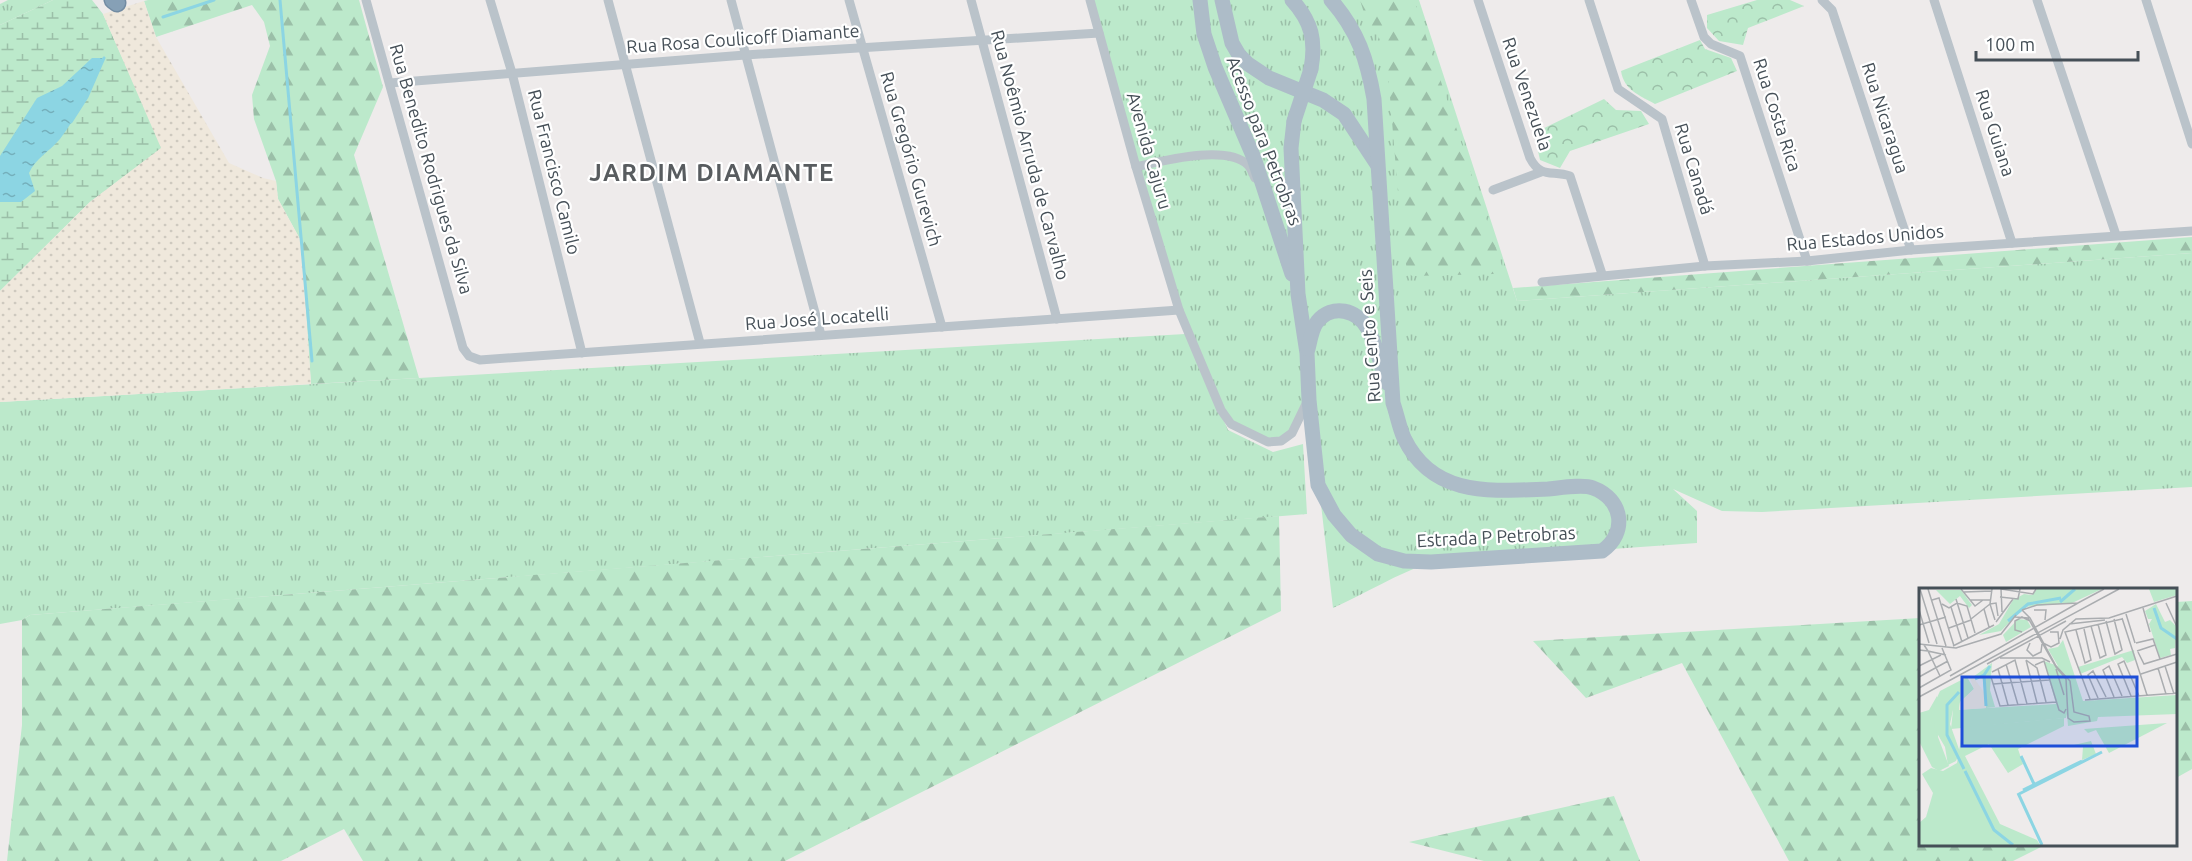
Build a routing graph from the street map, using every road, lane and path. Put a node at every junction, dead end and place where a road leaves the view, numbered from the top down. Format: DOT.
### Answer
graph roads {
  1 [pos="366,0"];
  2 [pos="490,0"];
  3 [pos="608,0"];
  4 [pos="730,0"];
  5 [pos="849,0"];
  6 [pos="971,0"];
  7 [pos="1090,0"];
  8 [pos="1200,0"];
  9 [pos="1222,0"];
  10 [pos="1292,0"];
  11 [pos="1331,0"];
  12 [pos="1478,0"];
  13 [pos="1588,0"];
  14 [pos="1691,0"];
  15 [pos="1822,0"];
  16 [pos="1934,0"];
  17 [pos="2037,0"];
  18 [pos="2146,0"];
  19 [pos="1099,33"];
  20 [pos="982,39"];
  21 [pos="862,47"];
  22 [pos="745,55"];
  23 [pos="626,64"];
  24 [pos="512,73"];
  25 [pos="390,82"];
  26 [pos="2192,144"];
  27 [pos="1378,166"];
  28 [pos="1136,167"];
  29 [pos="1541,172"];
  30 [pos="1493,190"];
  31 [pos="1268,200"];
  32 [pos="2192,231"];
  33 [pos="2115,235"];
  34 [pos="2012,243"];
  35 [pos="1911,250"];
  36 [pos="1807,261"];
  37 [pos="1705,266"];
  38 [pos="1602,274"];
  39 [pos="1542,282"];
  40 [pos="1298,294"];
  41 [pos="1179,310"];
  42 [pos="1057,319"];
  43 [pos="942,327"];
  44 [pos="820,335"];
  45 [pos="699,343"];
  46 [pos="463,348"];
  47 [pos="582,353"];
  48 [pos="1306,353"];
  49 [pos="1309,400"];
  50 [pos="1393,403"];
  51 [pos="1318,485"];
  52 [pos="1602,551"];
  1 -- 25 [label="street, Rua Benedito Rodrigues da Silva"];
  2 -- 24 [label="street, Rua Francisco Camilo"];
  3 -- 23 [label="street"];
  4 -- 22 [label="street"];
  5 -- 21 [label="street, Rua Gregório Gurevich"];
  6 -- 20 [label="street, Rua Noêmio Arruda de Carvalho"];
  7 -- 19 [label="street, Avenida Cajuru"];
  8 -- 31 [label="main road, Acesso para Petrobras"];
  9 -- 27 [label="main road"];
  10 -- 40 [label="main road, Acesso para Petrobras, bridge"];
  11 -- 27 [label="main road"];
  12 -- 29 [label="street, Rua Venezuela"];
  13 -- 37 [label="street, Rua Canadá"];
  14 -- 36 [label="street, Rua Costa Rica"];
  15 -- 35 [label="street, Rua Nicaragua"];
  16 -- 34 [label="street, Rua Guiana"];
  17 -- 33 [label="street"];
  18 -- 26 [label="street"];
  19 -- 20 [label="street, Rua Rosa Coulicoff Diamante"];
  19 -- 28 [label="street, Avenida Cajuru"];
  20 -- 21 [label="street, Rua Rosa Coulicoff Diamante"];
  20 -- 42 [label="street, Rua Noêmio Arruda de Carvalho"];
  21 -- 22 [label="street, Rua Rosa Coulicoff Diamante"];
  21 -- 43 [label="street, Rua Gregório Gurevich"];
  22 -- 23 [label="street, Rua Rosa Coulicoff Diamante"];
  22 -- 44 [label="street"];
  23 -- 24 [label="street, Rua Rosa Coulicoff Diamante"];
  23 -- 45 [label="street"];
  24 -- 25 [label="street, Rua Rosa Coulicoff Diamante"];
  24 -- 47 [label="street, Rua Francisco Camilo"];
  25 -- 46 [label="street, Rua Benedito Rodrigues da Silva"];
  27 -- 50 [label="main road, Rua Cento e Seis"];
  28 -- 31 [label="street"];
  28 -- 41 [label="street, Avenida Cajuru"];
  29 -- 30 [label="street"];
  29 -- 38 [label="street, Rua Venezuela"];
  31 -- 40 [label="main road, Acesso para Petrobras"];
  32 -- 33 [label="street, Rua Estados Unidos"];
  33 -- 34 [label="street, Rua Estados Unidos"];
  34 -- 35 [label="street, Rua Estados Unidos"];
  35 -- 36 [label="street, Rua Estados Unidos"];
  36 -- 37 [label="street, Rua Estados Unidos"];
  37 -- 38 [label="street, Rua Estados Unidos"];
  38 -- 39 [label="street, Rua Estados Unidos"];
  40 -- 48 [label="main road, Acesso para Petrobras"];
  41 -- 42 [label="street, Rua José Locatelli"];
  41 -- 49 [label="street, Avenida Cajuru"];
  42 -- 43 [label="street, Rua José Locatelli"];
  43 -- 44 [label="street, Rua José Locatelli"];
  44 -- 45 [label="street, Rua José Locatelli"];
  45 -- 47 [label="street, Rua José Locatelli"];
  46 -- 47 [label="street, Rua José Locatelli"];
  48 -- 49 [label="main road, Acesso para Petrobras"];
  48 -- 50 [label="main road"];
  49 -- 51 [label="main road, Acesso para Petrobras"];
  50 -- 52 [label="main road, Rua Cento e Seis"];
  51 -- 52 [label="main road, Estrada P Petrobras"];
}
